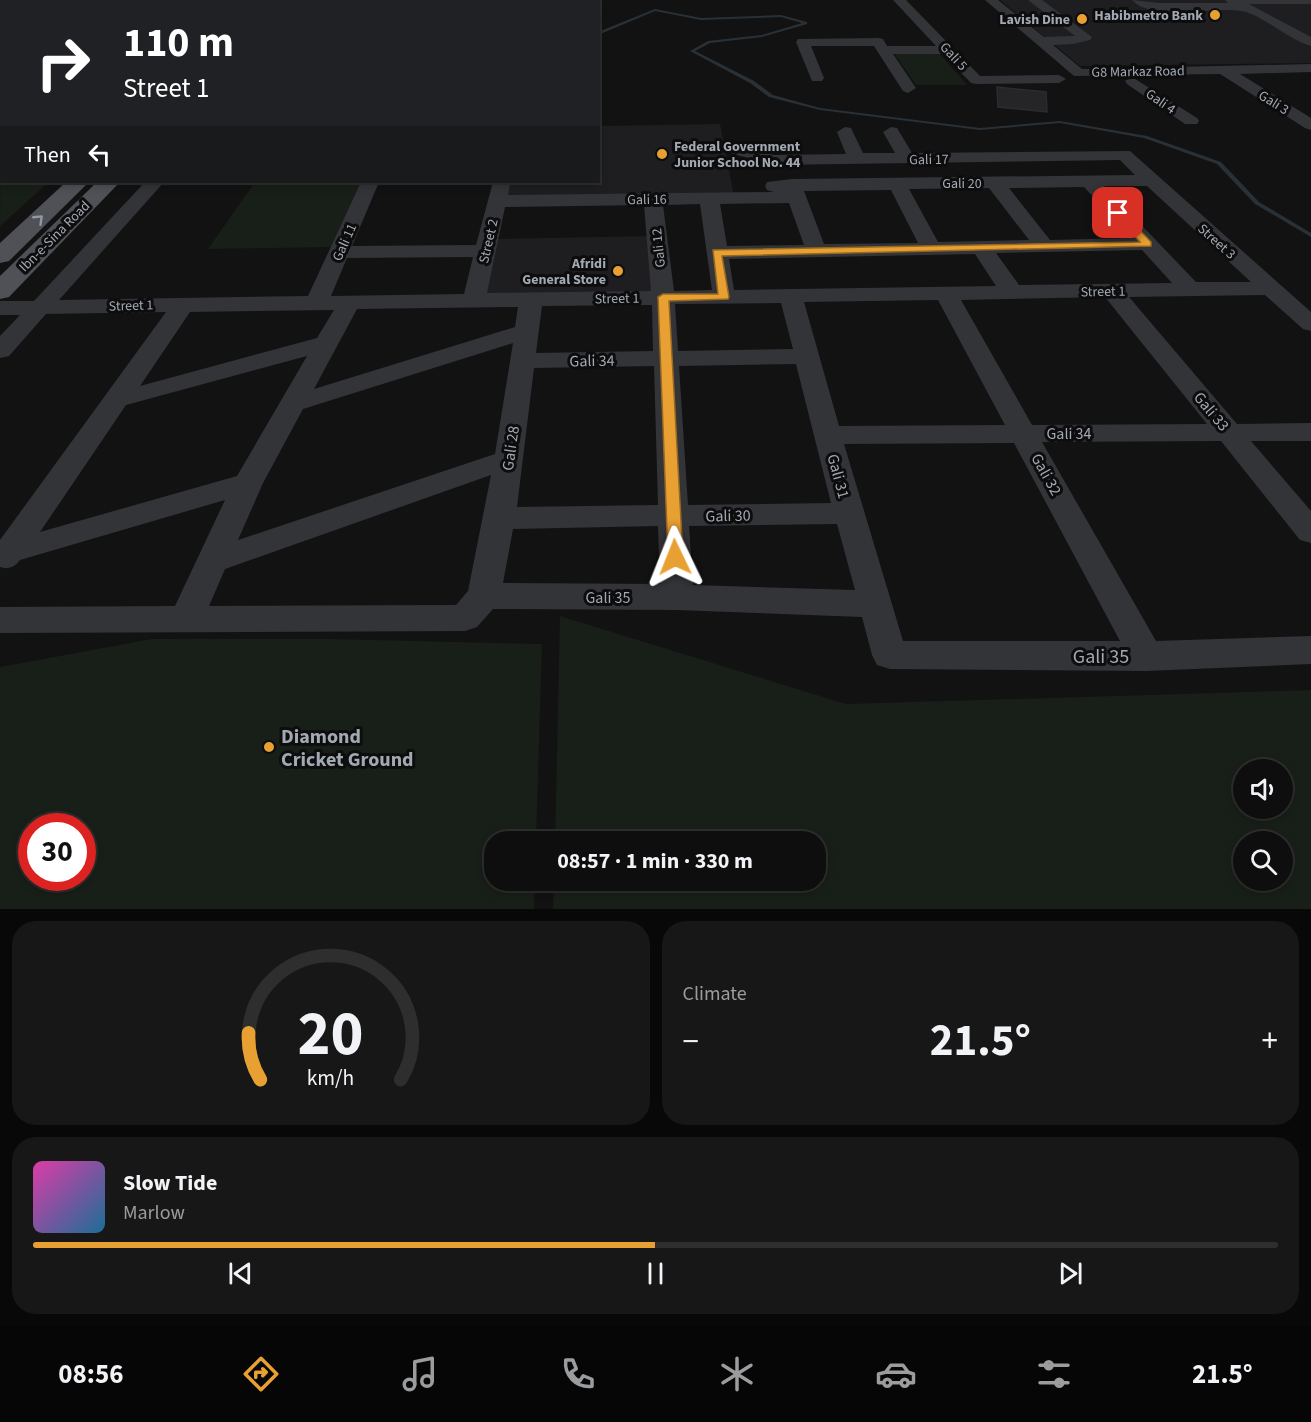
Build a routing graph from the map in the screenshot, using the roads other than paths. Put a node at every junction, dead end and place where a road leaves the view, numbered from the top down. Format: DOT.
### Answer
graph roads {
  1 [pos="899,0"];
  2 [pos="1138,0"];
  3 [pos="1311,0"];
  4 [pos="1037,2"];
  5 [pos="1236,2"];
  6 [pos="989,7"];
  7 [pos="1040,41"];
  8 [pos="1311,42"];
  9 [pos="880,46"];
  10 [pos="949,50"];
  11 [pos="1311,68"];
  12 [pos="1222,69"];
  13 [pos="1081,76"];
  14 [pos="817,78"];
  15 [pos="1311,78"];
  16 [pos="1237,79"];
  17 [pos="1132,81"];
  18 [pos="908,88"];
  19 [pos="1191,121"];
  20 [pos="1311,125"];
  21 [pos="845,132"];
  22 [pos="891,132"];
  23 [pos="736,149"];
  24 [pos="1124,155"];
  25 [pos="857,159"];
  26 [pos="915,159"];
  27 [pos="1150,180"];
  28 [pos="1089,182"];
  29 [pos="77,183"];
  30 [pos="108,183"];
  31 [pos="154,183"];
  32 [pos="370,183"];
  33 [pos="940,183"];
  34 [pos="995,183"];
  35 [pos="897,184"];
  36 [pos="787,189"];
  37 [pos="500,191"];
  38 [pos="709,198"];
  39 [pos="653,199"];
  40 [pos="1148,244"];
  41 [pos="1044,246"];
  42 [pos="981,247"];
  43 [pos="931,248"];
  44 [pos="486,250"];
  45 [pos="816,250"];
  46 [pos="339,252"];
  47 [pos="717,253"];
  48 [pos="1,255"];
  49 [pos="1270,288"];
  50 [pos="1190,289"];
  51 [pos="0,291"];
  52 [pos="1112,291"];
  53 [pos="1012,292"];
  54 [pos="946,294"];
  55 [pos="663,297"];
  56 [pos="724,297"];
  57 [pos="791,297"];
  58 [pos="531,298"];
  59 [pos="474,300"];
  60 [pos="350,301"];
  61 [pos="316,302"];
  62 [pos="184,304"];
  63 [pos="0,308"];
  64 [pos="40,308"];
  65 [pos="1311,324"];
  66 [pos="526,331"];
  67 [pos="326,343"];
  68 [pos="0,351"];
  69 [pos="807,356"];
  70 [pos="665,358"];
  71 [pos="522,361"];
  72 [pos="116,400"];
  73 [pos="292,404"];
  74 [pos="1229,432"];
  75 [pos="1311,432"];
  76 [pos="1024,433"];
  77 [pos="828,435"];
  78 [pos="509,459"];
  79 [pos="248,483"];
  80 [pos="849,513"];
  81 [pos="674,516"];
  82 [pos="500,518"];
  83 [pos="1311,532"];
  84 [pos="4,557"];
  85 [pos="212,561"];
  86 [pos="484,596"];
  87 [pos="677,597"];
  88 [pos="875,604"];
  89 [pos="186,619"];
  90 [pos="0,620"];
  91 [pos="1311,650"];
  92 [pos="890,656"];
  93 [pos="1146,656"];
  1 -- 10 [label="street, Gali 5"];
  2 -- 5 [label="street"];
  3 -- 5 [label="street"];
  4 -- 6 [label="street"];
  4 -- 7 [label="street"];
  5 -- 8 [label="street"];
  6 -- 7 [label="street, G8 Markaz Road"];
  7 -- 13 [label="street, G8 Markaz Road"];
  9 -- 10 [label="street"];
  9 -- 14 [label="street"];
  9 -- 18 [label="street"];
  10 -- 13 [label="street, Gali 5"];
  11 -- 12 [label="street, G8 Markaz Road"];
  12 -- 13 [label="street, G8 Markaz Road"];
  12 -- 16 [label="street, Gali 3"];
  13 -- 17 [label="street, G8 Markaz Road"];
  15 -- 16 [label="street, G8 Markaz Road"];
  16 -- 17 [label="street, G8 Markaz Road"];
  16 -- 20 [label="street, Gali 3"];
  17 -- 19 [label="street, Gali 4"];
  21 -- 25 [label="street"];
  22 -- 26 [label="street"];
  23 -- 25 [label="street, Gali 17"];
  24 -- 26 [label="street, Gali 17"];
  24 -- 27 [label="street, Street 3"];
  25 -- 26 [label="street, Gali 17"];
  26 -- 33 [label="street"];
  27 -- 28 [label="street, Gali 20"];
  27 -- 49 [label="street, Street 3"];
  28 -- 34 [label="street, Gali 20"];
  28 -- 40 [label="street"];
  48 -- 29 [label="main road, Ibn-e-Sina Road, one-way"];
  30 -- 51 [label="main road, Ibn-e-Sina Road"];
  31 -- 64 [label="street"];
  32 -- 46 [label="street, Gali 11"];
  33 -- 34 [label="street, Gali 20"];
  33 -- 35 [label="street, Gali 20"];
  34 -- 41 [label="street"];
  35 -- 36 [label="street, Gali 20"];
  35 -- 43 [label="street"];
  36 -- 38 [label="street, Gali 16"];
  36 -- 45 [label="street"];
  37 -- 39 [label="street, Gali 16"];
  37 -- 44 [label="street, Street 2"];
  38 -- 39 [label="street, Gali 16"];
  38 -- 47 [label="street"];
  39 -- 55 [label="street, Gali 12"];
  40 -- 41 [label="street"];
  40 -- 50 [label="street"];
  41 -- 42 [label="street"];
  42 -- 43 [label="street"];
  42 -- 53 [label="street"];
  43 -- 45 [label="street"];
  44 -- 46 [label="street"];
  44 -- 59 [label="street, Street 2"];
  45 -- 47 [label="street"];
  46 -- 61 [label="street, Gali 11"];
  47 -- 56 [label="street"];
  49 -- 50 [label="street, Street 1"];
  49 -- 65 [label="street, Street 3"];
  50 -- 52 [label="street, Street 1"];
  52 -- 53 [label="street, Street 1"];
  52 -- 74 [label="street, Gali 33"];
  53 -- 54 [label="street, Street 1"];
  54 -- 57 [label="street, Street 1"];
  54 -- 76 [label="street, Gali 32"];
  55 -- 56 [label="street, Street 1"];
  55 -- 58 [label="street, Street 1"];
  55 -- 70 [label="street, Gali 12"];
  56 -- 57 [label="street, Street 1"];
  57 -- 69 [label="street, Gali 31"];
  58 -- 59 [label="street, Street 1"];
  58 -- 66 [label="street, Gali 28"];
  59 -- 60 [label="street, Street 1"];
  60 -- 61 [label="street, Street 1"];
  60 -- 67 [label="street"];
  61 -- 62 [label="street, Street 1"];
  62 -- 64 [label="street, Street 1"];
  62 -- 72 [label="street"];
  63 -- 64 [label="street, Street 1"];
  64 -- 68 [label="street"];
  66 -- 71 [label="street, Gali 28"];
  66 -- 73 [label="street"];
  67 -- 72 [label="street"];
  67 -- 73 [label="street"];
  69 -- 70 [label="street, Gali 34"];
  69 -- 77 [label="street, Gali 31"];
  70 -- 71 [label="street, Gali 34"];
  70 -- 81 [label="street, Gali 12"];
  71 -- 78 [label="street, Gali 28"];
  72 -- 84 [label="street"];
  73 -- 79 [label="street"];
  74 -- 75 [label="street, Gali 34"];
  74 -- 76 [label="street, Gali 34"];
  74 -- 83 [label="street, Gali 33"];
  76 -- 77 [label="street, Gali 34"];
  76 -- 93 [label="street, Gali 32"];
  77 -- 80 [label="street, Gali 31"];
  78 -- 82 [label="street, Gali 28"];
  78 -- 85 [label="street"];
  79 -- 84 [label="street"];
  79 -- 85 [label="street"];
  80 -- 81 [label="street, Gali 30"];
  80 -- 88 [label="street, Gali 31"];
  81 -- 82 [label="street, Gali 30"];
  81 -- 87 [label="street, Gali 12"];
  82 -- 86 [label="street, Gali 28"];
  85 -- 89 [label="street"];
  86 -- 87 [label="street, Gali 35"];
  86 -- 89 [label="street"];
  87 -- 88 [label="street, Gali 35"];
  88 -- 92 [label="street, Gali 31"];
  89 -- 90 [label="street"];
  91 -- 93 [label="street, Gali 35"];
  92 -- 93 [label="street, Gali 35"];
}
